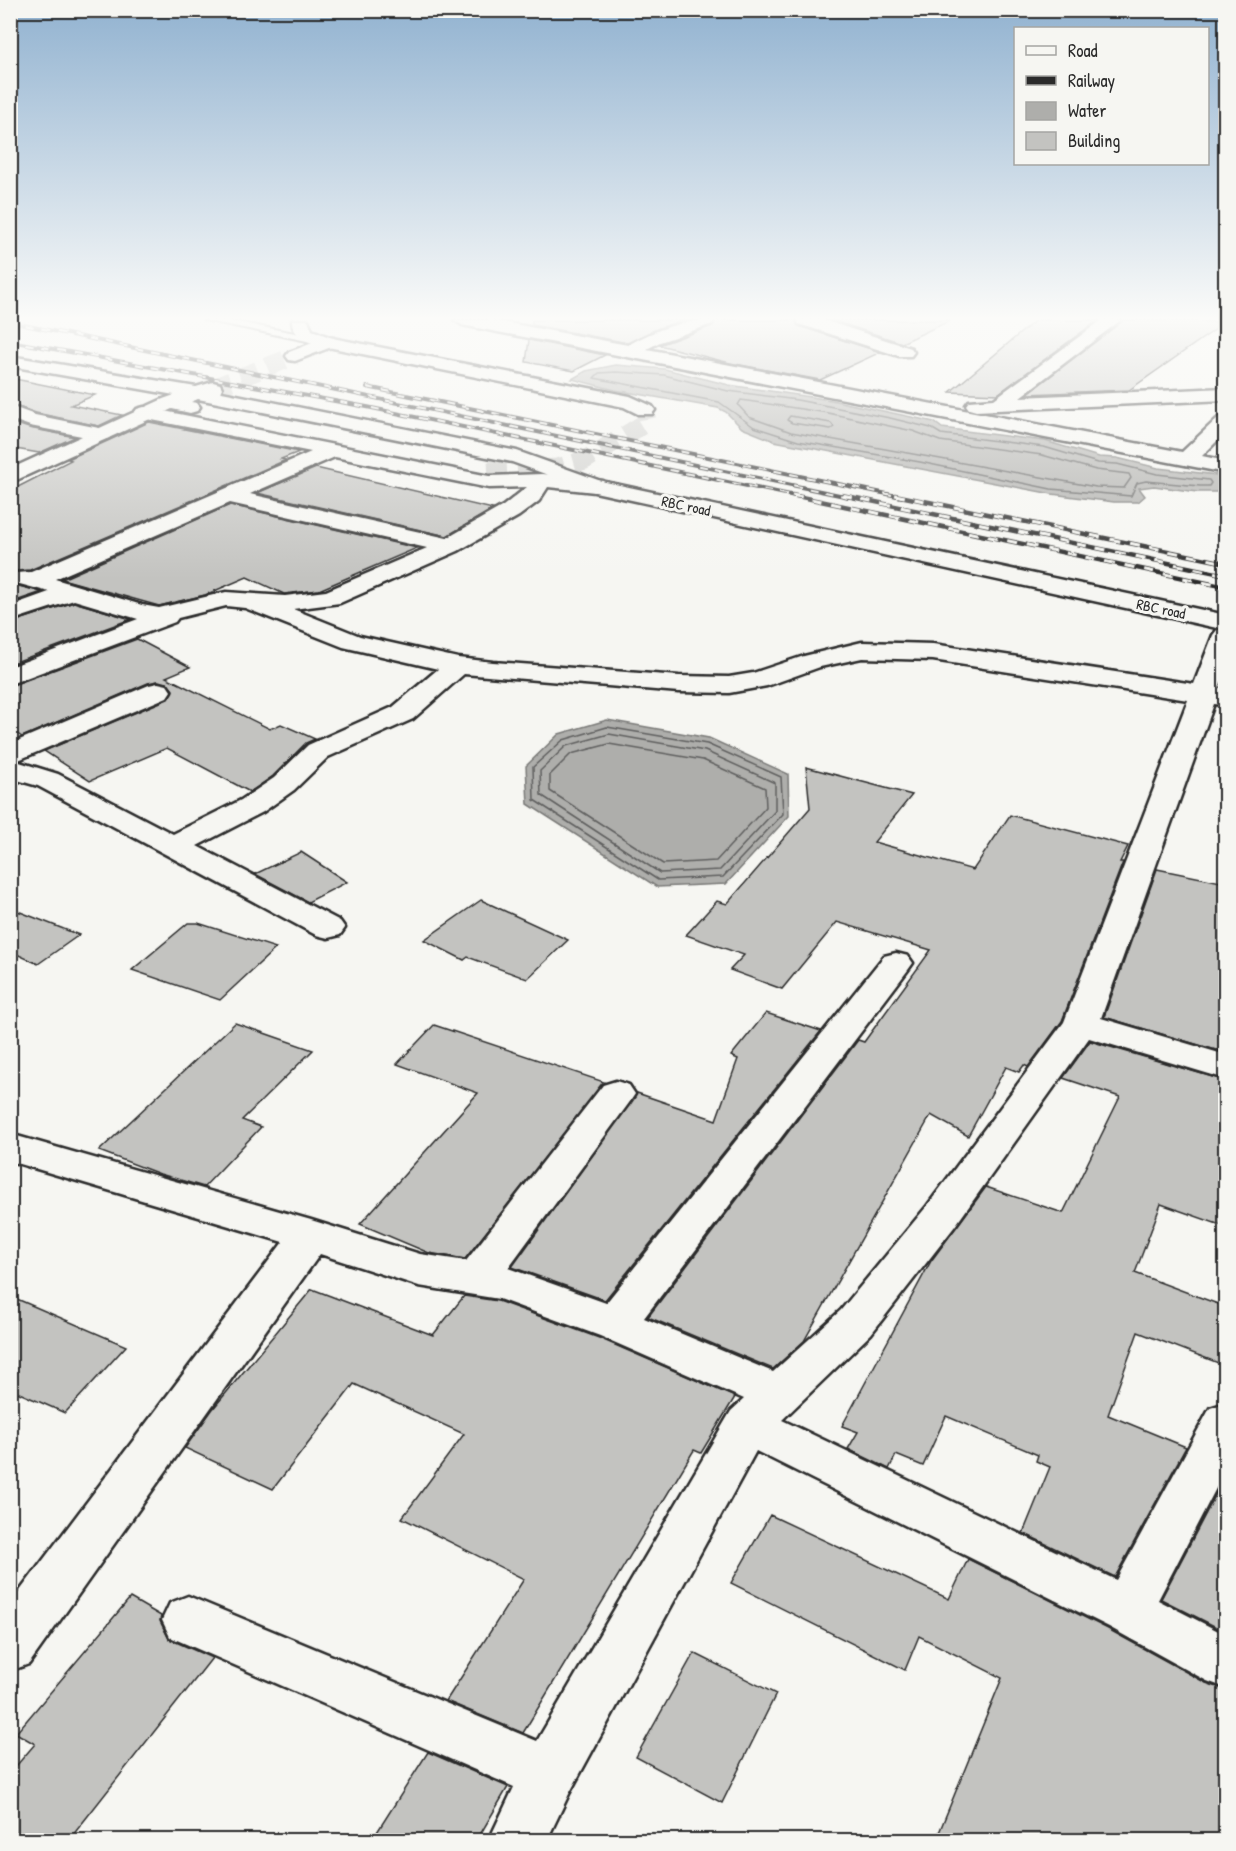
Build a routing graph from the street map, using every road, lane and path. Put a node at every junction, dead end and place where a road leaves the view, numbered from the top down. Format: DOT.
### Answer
graph roads {
  1 [pos="161,406"];
  2 [pos="186,406"];
  3 [pos="281,406"];
  4 [pos="638,406"];
  5 [pos="926,406"];
  6 [pos="956,406"];
  7 [pos="935,408"];
  8 [pos="645,410"];
  9 [pos="10,412"];
  10 [pos="144,413"];
  11 [pos="30,420"];
  12 [pos="1226,421"];
  13 [pos="10,430"];
  14 [pos="102,434"];
  15 [pos="334,450"];
  16 [pos="1187,459"];
  17 [pos="1226,467"];
  18 [pos="488,471"];
  19 [pos="10,477"];
  20 [pos="542,480"];
  21 [pos="595,486"];
  22 [pos="229,496"];
  23 [pos="450,546"];
  24 [pos="22,578"];
  25 [pos="74,592"];
  26 [pos="245,599"];
  27 [pos="179,612"];
  28 [pos="10,614"];
  29 [pos="1226,623"];
  30 [pos="1226,634"];
  31 [pos="458,666"];
  32 [pos="10,676"];
  33 [pos="158,691"];
  34 [pos="1215,696"];
  35 [pos="10,754"];
  36 [pos="10,768"];
  37 [pos="173,846"];
  38 [pos="328,928"];
  39 [pos="896,963"];
  40 [pos="1081,1024"];
  41 [pos="1226,1067"];
  42 [pos="616,1094"];
  43 [pos="10,1147"];
  44 [pos="311,1235"];
  45 [pos="477,1278"];
  46 [pos="615,1324"];
  47 [pos="764,1410"];
  48 [pos="1226,1422"];
  49 [pos="1127,1610"];
  50 [pos="188,1620"];
  51 [pos="10,1647"];
  52 [pos="1226,1663"];
  53 [pos="549,1774"];
  54 [pos="518,1840"];
  1 -- 10 [label="street"];
  2 -- 18 [label="street"];
  3 -- 21 [label="street"];
  4 -- 8 [label="street"];
  5 -- 7 [label="street"];
  6 -- 7 [label="street"];
  7 -- 16 [label="street"];
  9 -- 11 [label="street"];
  10 -- 14 [label="street"];
  10 -- 15 [label="street, RBC road"];
  11 -- 13 [label="street"];
  11 -- 14 [label="street"];
  12 -- 16 [label="street"];
  14 -- 19 [label="street"];
  15 -- 20 [label="street, RBC road"];
  15 -- 22 [label="street"];
  16 -- 17 [label="street"];
  20 -- 21 [label="street, RBC road"];
  20 -- 23 [label="street"];
  21 -- 29 [label="street, RBC road"];
  22 -- 23 [label="street"];
  22 -- 24 [label="street"];
  23 -- 26 [label="street"];
  24 -- 25 [label="street"];
  25 -- 27 [label="street"];
  25 -- 28 [label="street"];
  26 -- 27 [label="street"];
  26 -- 31 [label="street"];
  27 -- 32 [label="street"];
  30 -- 34 [label="street"];
  31 -- 34 [label="street"];
  31 -- 37 [label="street"];
  33 -- 35 [label="street"];
  34 -- 40 [label="street"];
  36 -- 37 [label="street"];
  37 -- 38 [label="street"];
  39 -- 46 [label="street"];
  40 -- 41 [label="street"];
  40 -- 47 [label="street"];
  42 -- 45 [label="street"];
  43 -- 44 [label="street"];
  44 -- 45 [label="street"];
  44 -- 51 [label="street"];
  45 -- 46 [label="street"];
  46 -- 47 [label="street"];
  47 -- 49 [label="street"];
  47 -- 53 [label="street"];
  48 -- 49 [label="street"];
  49 -- 52 [label="street"];
  50 -- 53 [label="street"];
  53 -- 54 [label="street"];
}
